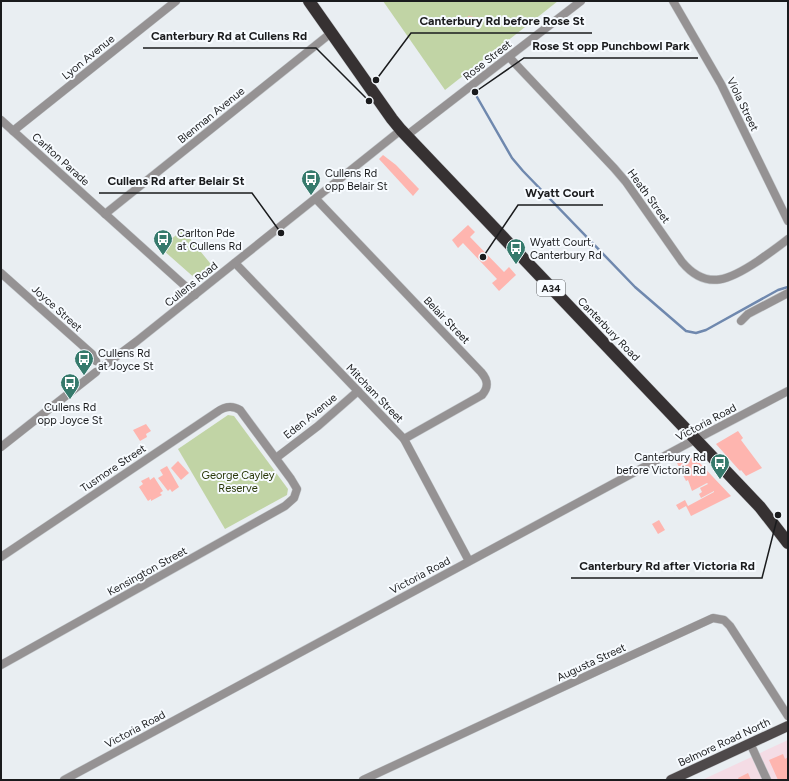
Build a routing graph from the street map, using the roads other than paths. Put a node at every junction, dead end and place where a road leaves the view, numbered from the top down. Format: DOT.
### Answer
graph roads {
  1 [pos="176,1"];
  2 [pos="309,1"];
  3 [pos="581,1"];
  4 [pos="673,1"];
  5 [pos="331,33"];
  6 [pos="509,57"];
  7 [pos="1,120"];
  8 [pos="14,131"];
  9 [pos="404,133"];
  10 [pos="316,199"];
  11 [pos="105,214"];
  12 [pos="788,221"];
  13 [pos="788,239"];
  14 [pos="236,263"];
  15 [pos="2,276"];
  16 [pos="788,293"];
  17 [pos="195,295"];
  18 [pos="741,321"];
  19 [pos="96,361"];
  20 [pos="105,364"];
  21 [pos="96,372"];
  22 [pos="358,391"];
  23 [pos="788,391"];
  24 [pos="404,439"];
  25 [pos="695,440"];
  26 [pos="1,447"];
  27 [pos="276,458"];
  28 [pos="788,543"];
  29 [pos="1,557"];
  30 [pos="469,561"];
  31 [pos="1,665"];
  32 [pos="788,716"];
  33 [pos="788,726"];
  34 [pos="750,743"];
  35 [pos="64,780"];
  36 [pos="363,780"];
  37 [pos="671,780"];
  38 [pos="767,780"];
  1 -- 8 [label="street, Lyon Avenue"];
  2 -- 5 [label="highway, Canterbury Road / A34"];
  3 -- 6 [label="street, Rose Street"];
  4 -- 12 [label="street, Viola Street"];
  5 -- 9 [label="highway, Canterbury Road / A34"];
  5 -- 11 [label="street, Blenman Avenue"];
  6 -- 9 [label="street, Rose Street"];
  6 -- 13 [label="street, Heath Street"];
  7 -- 8 [label="street, Carlton Parade"];
  8 -- 11 [label="street, Carlton Parade"];
  9 -- 10 [label="street, Cullens Road"];
  9 -- 25 [label="highway, Canterbury Road / A34"];
  10 -- 14 [label="street, Cullens Road"];
  10 -- 24 [label="street, Belair Street"];
  11 -- 17 [label="street, Carlton Parade"];
  14 -- 17 [label="street, Cullens Road"];
  14 -- 22 [label="street, Mitcham Street"];
  15 -- 19 [label="street, Joyce Street"];
  16 -- 18 [label="street"];
  17 -- 20 [label="street, Cullens Road"];
  19 -- 20 [label="street"];
  19 -- 21 [label="street"];
  20 -- 21 [label="street"];
  21 -- 26 [label="street"];
  22 -- 24 [label="street, Mitcham Street"];
  22 -- 27 [label="street, Eden Avenue"];
  23 -- 25 [label="street, Victoria Road"];
  24 -- 30 [label="street, Mitcham Street"];
  25 -- 28 [label="highway, Canterbury Road / A34"];
  25 -- 30 [label="street, Victoria Road"];
  27 -- 29 [label="street, Tusmore Street"];
  27 -- 31 [label="street, Kensington Street"];
  30 -- 35 [label="street, Victoria Road"];
  32 -- 36 [label="street, Augusta Street"];
  33 -- 34 [label="main road, Belmore Road North"];
  34 -- 37 [label="main road, Belmore Road North"];
  34 -- 38 [label="street"];
}
